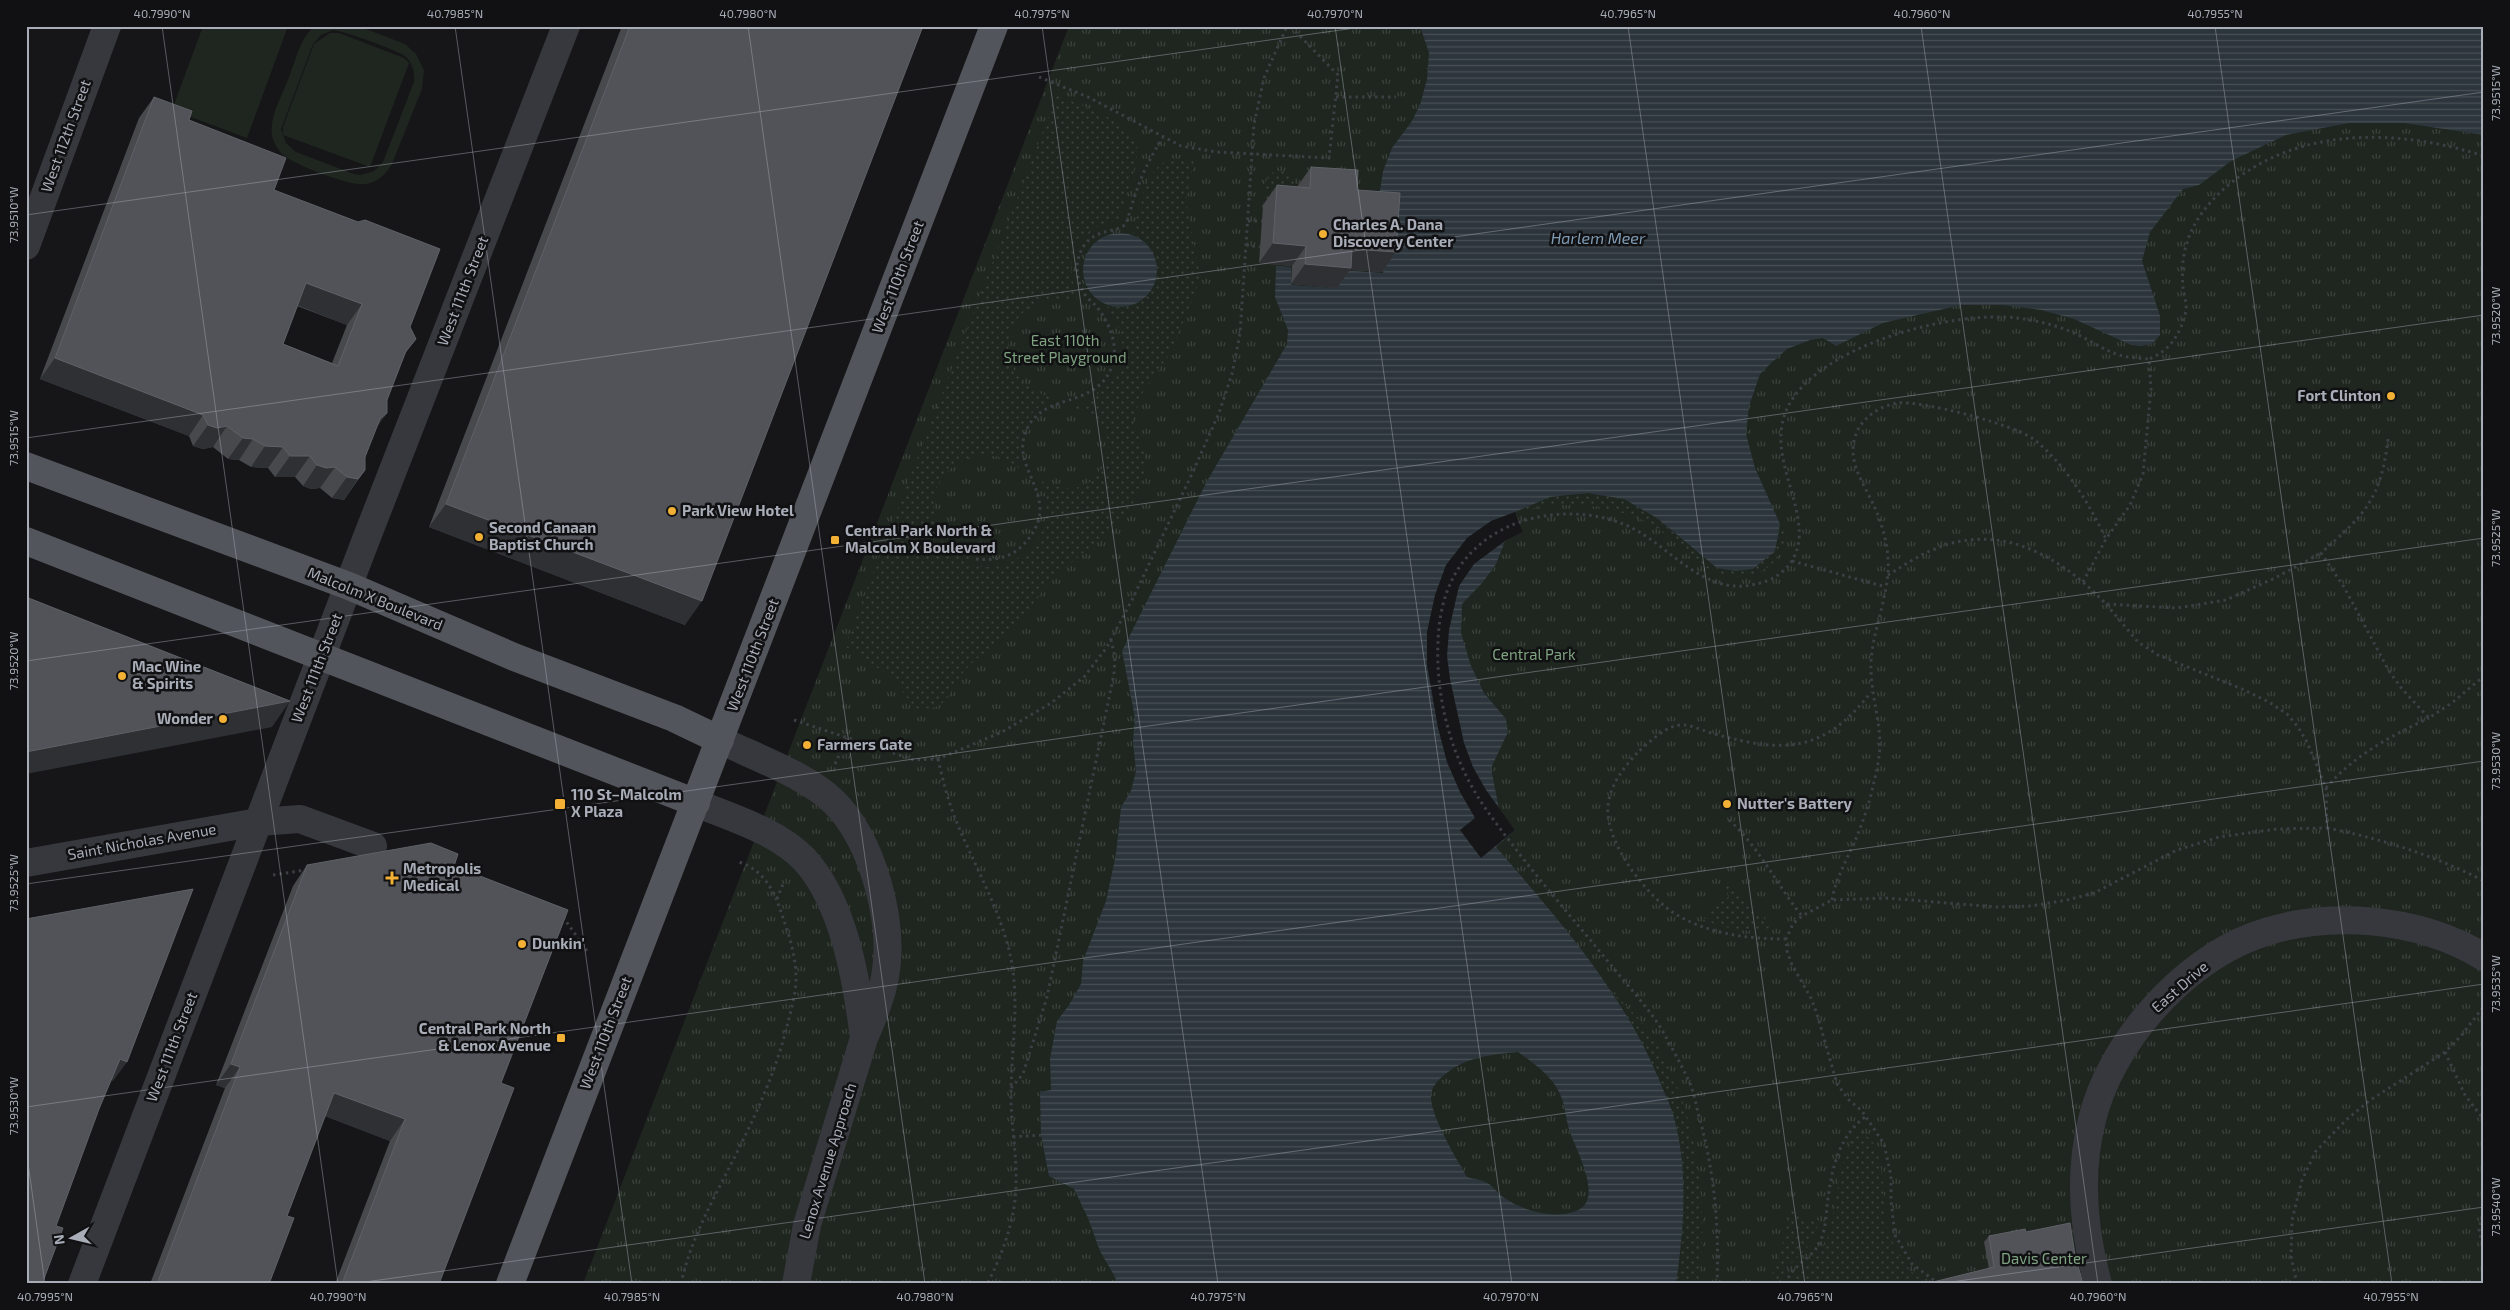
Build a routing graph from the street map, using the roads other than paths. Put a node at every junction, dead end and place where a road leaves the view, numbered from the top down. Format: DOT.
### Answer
graph roads {
  1 [pos="107,26"];
  2 [pos="566,26"];
  3 [pos="994,26"];
  4 [pos="26,246"];
  5 [pos="26,466"];
  6 [pos="26,541"];
  7 [pos="349,586"];
  8 [pos="322,657"];
  9 [pos="720,740"];
  10 [pos="696,803"];
  11 [pos="258,822"];
  12 [pos="373,846"];
  13 [pos="26,863"];
  14 [pos="2484,957"];
  15 [pos="864,1038"];
  16 [pos="82,1284"];
  17 [pos="510,1284"];
  18 [pos="796,1284"];
  19 [pos="2098,1284"];
  1 -- 4 [label="street, West 112th Street"];
  2 -- 7 [label="street, West 111th Street"];
  3 -- 9 [label="main road, West 110th Street"];
  5 -- 7 [label="main road, Malcolm X Boulevard"];
  6 -- 8 [label="main road"];
  7 -- 8 [label="street, West 111th Street"];
  7 -- 9 [label="main road, Malcolm X Boulevard"];
  8 -- 10 [label="main road"];
  8 -- 11 [label="street, West 111th Street"];
  9 -- 10 [label="main road, West 110th Street"];
  9 -- 15 [label="street, Lenox Avenue Approach"];
  10 -- 15 [label="street, Lenox Avenue Approach"];
  10 -- 17 [label="main road, West 110th Street"];
  11 -- 12 [label="street, Saint Nicholas Avenue"];
  11 -- 13 [label="street, Saint Nicholas Avenue"];
  11 -- 16 [label="street, West 111th Street"];
  14 -- 19 [label="street, East Drive"];
  15 -- 18 [label="street, Lenox Avenue Approach"];
}
